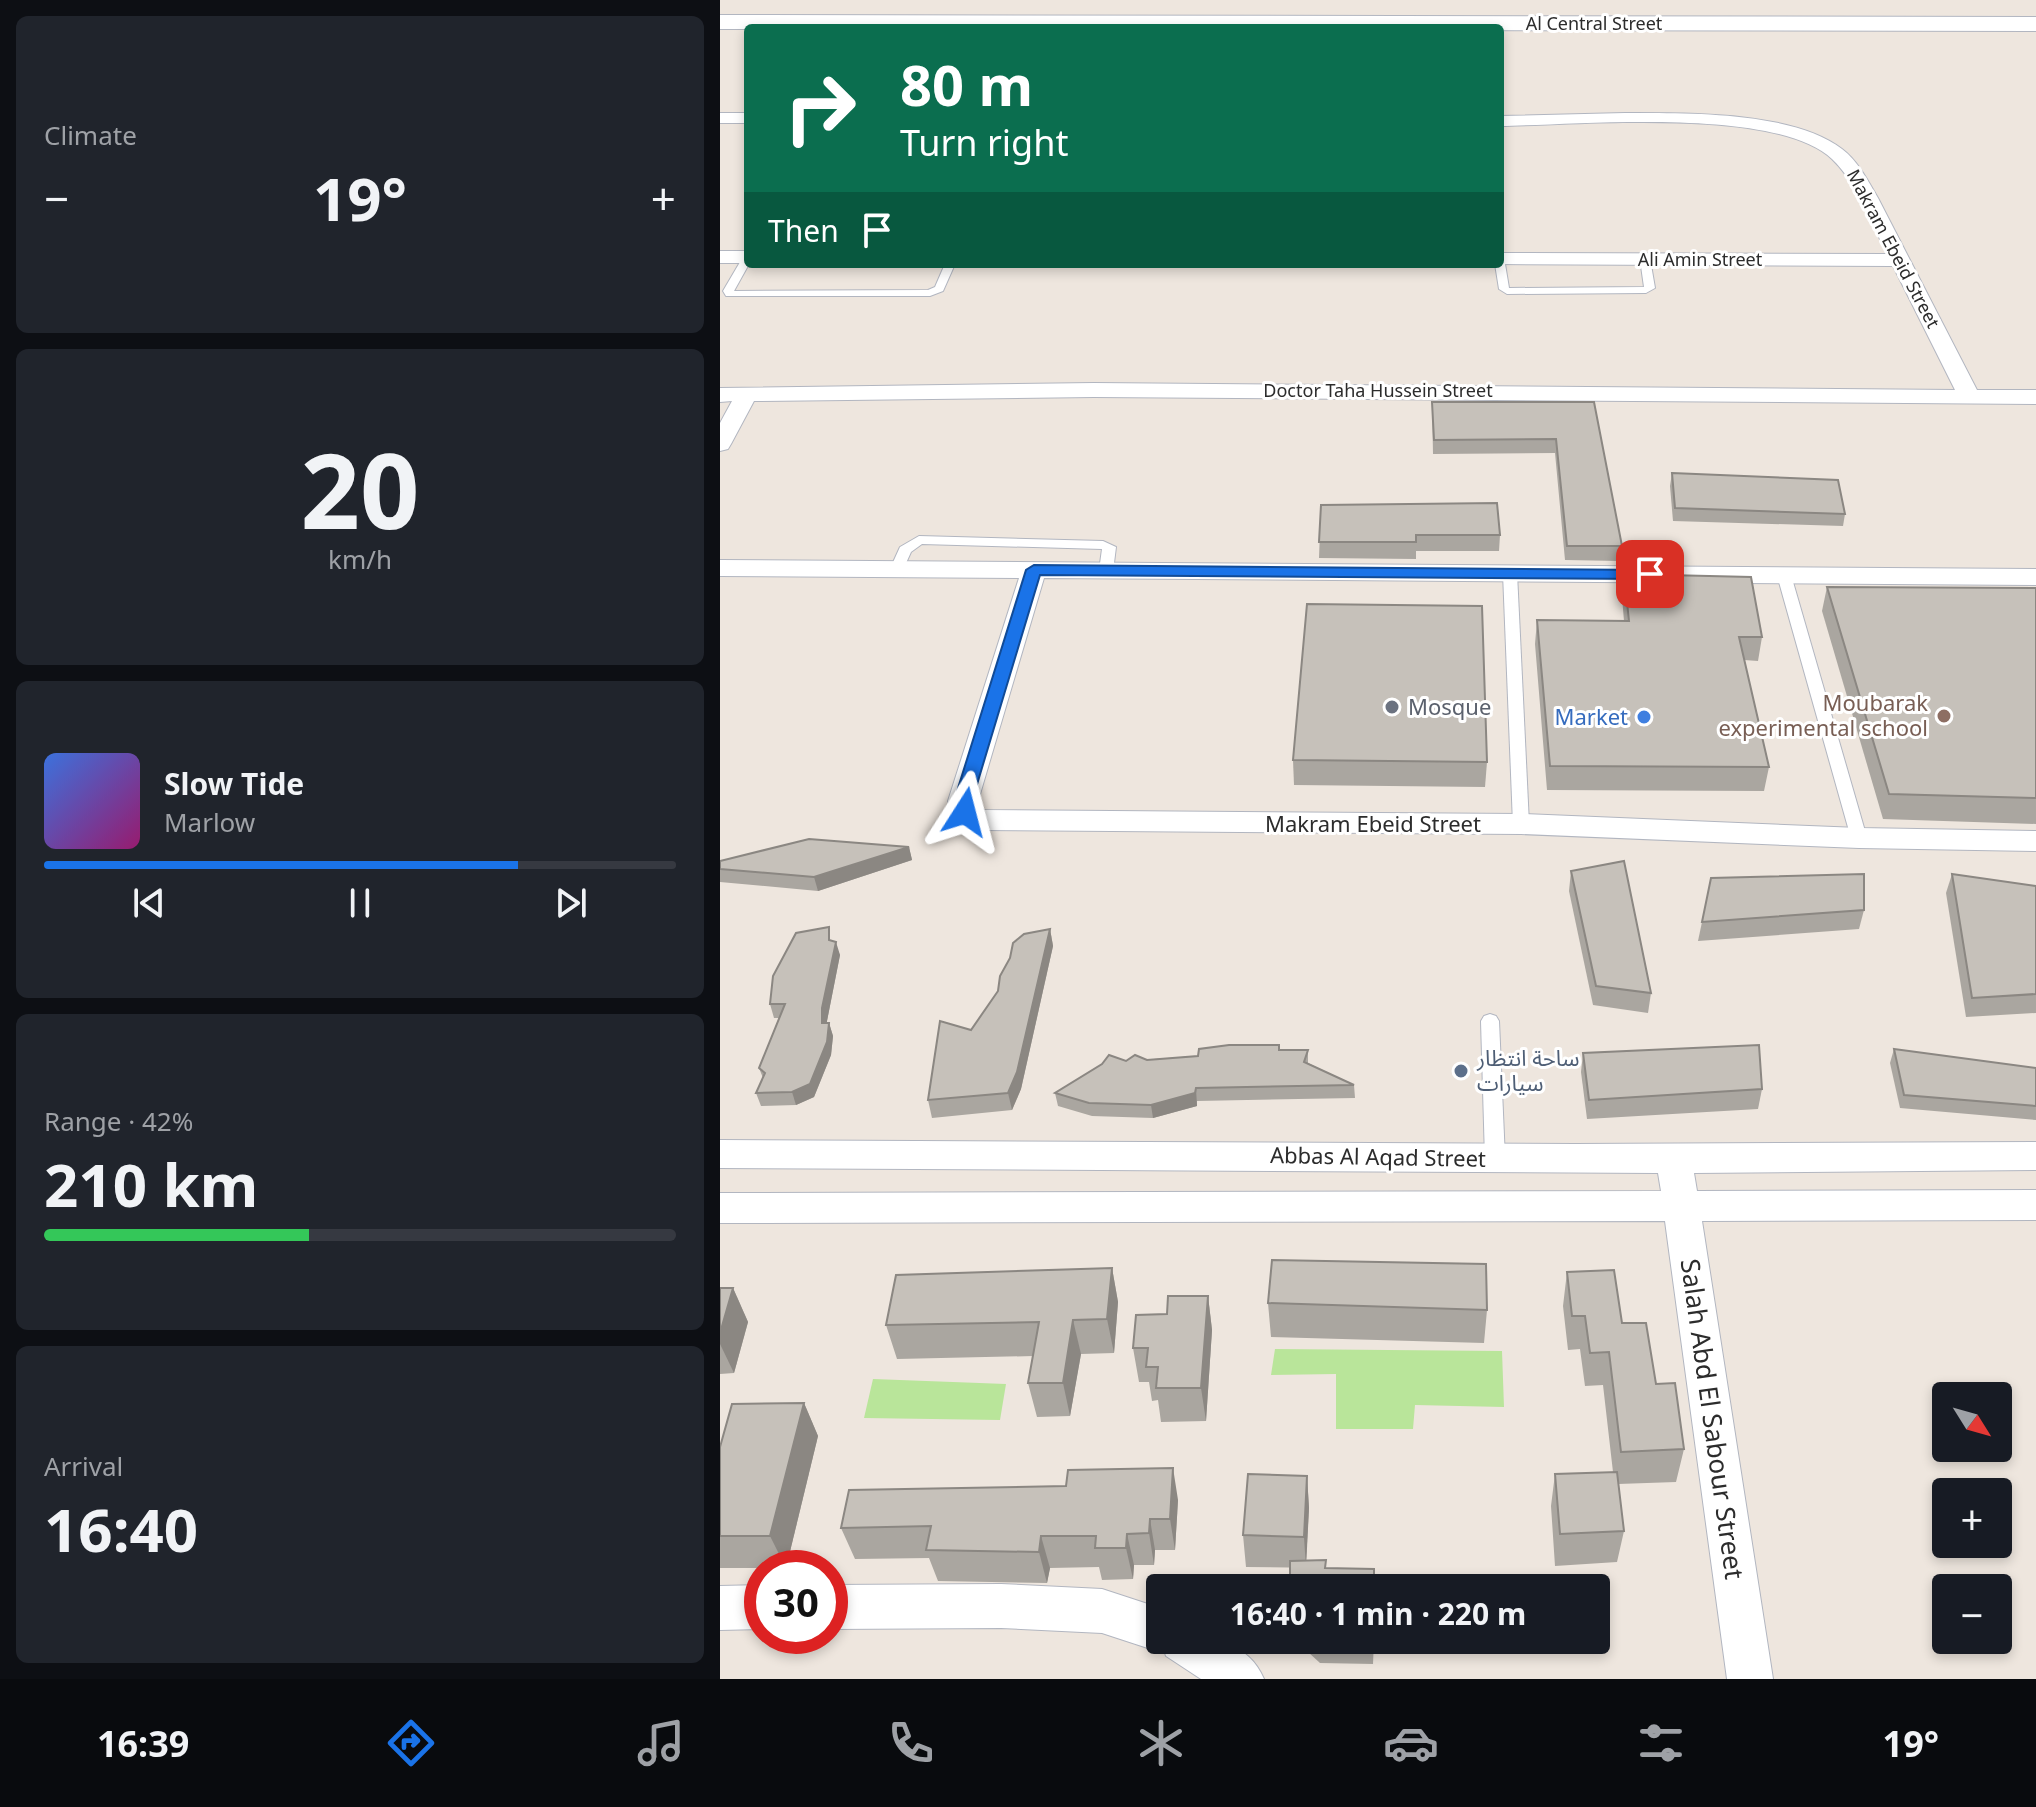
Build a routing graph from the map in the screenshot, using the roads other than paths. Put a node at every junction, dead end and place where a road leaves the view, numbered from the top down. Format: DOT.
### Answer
graph roads {
  1 [pos="1895,0"];
  2 [pos="1916,0"];
  3 [pos="720,22"];
  4 [pos="1919,24"];
  5 [pos="2036,24"];
  6 [pos="720,33"];
  7 [pos="744,33"];
  8 [pos="1504,35"];
  9 [pos="2036,36"];
  10 [pos="720,118"];
  11 [pos="744,118"];
  12 [pos="1504,121"];
  13 [pos="720,257"];
  14 [pos="744,257"];
  15 [pos="1645,259"];
  16 [pos="1900,260"];
  17 [pos="1504,262"];
  18 [pos="744,264"];
  19 [pos="948,268"];
  20 [pos="1501,268"];
  21 [pos="720,395"];
  22 [pos="746,396"];
  23 [pos="1970,397"];
  24 [pos="2036,397"];
  25 [pos="720,444"];
  26 [pos="720,568"];
  27 [pos="897,569"];
  28 [pos="1034,570"];
  29 [pos="1106,571"];
  30 [pos="1510,573"];
  31 [pos="1784,575"];
  32 [pos="2036,577"];
  33 [pos="1521,824"];
  34 [pos="1859,838"];
  35 [pos="2036,841"];
  36 [pos="1490,1021"];
  37 [pos="720,1154"];
  38 [pos="2036,1156"];
  39 [pos="1674,1158"];
  40 [pos="1495,1159"];
  41 [pos="1681,1205"];
  42 [pos="2036,1205"];
  43 [pos="720,1208"];
  44 [pos="744,1607"];
  45 [pos="848,1607"];
  46 [pos="720,1608"];
  47 [pos="1146,1625"];
  48 [pos="1203,1654"];
  49 [pos="1241,1679"];
  50 [pos="1750,1679"];
  1 -- 4 [label="street"];
  2 -- 4 [label="street"];
  3 -- 4 [label="street, Al Central Street"];
  4 -- 5 [label="street, Al Central Street"];
  6 -- 7 [label="street"];
  8 -- 9 [label="street, Al Central Street"];
  10 -- 11 [label="street"];
  12 -- 16 [label="street, Makram Ebeid Street"];
  13 -- 14 [label="street"];
  15 -- 16 [label="street, Ali Amin Street"];
  15 -- 17 [label="street, Ali Amin Street"];
  15 -- 20 [label="lane"];
  16 -- 23 [label="street, Makram Ebeid Street"];
  18 -- 19 [label="lane"];
  21 -- 22 [label="street, Doctor Taha Hussein Street"];
  22 -- 23 [label="street, Doctor Taha Hussein Street"];
  22 -- 25 [label="street"];
  23 -- 24 [label="street, Doctor Taha Hussein Street"];
  26 -- 27 [label="street"];
  27 -- 28 [label="street"];
  27 -- 29 [label="lane"];
  28 -- 29 [label="street"];
  28 -- 33 [label="street, Makram Ebeid Street"];
  29 -- 30 [label="street"];
  30 -- 31 [label="street"];
  30 -- 33 [label="lane"];
  31 -- 32 [label="street"];
  31 -- 34 [label="lane"];
  33 -- 34 [label="street, Makram Ebeid Street"];
  34 -- 35 [label="street, Makram Ebeid Street"];
  36 -- 40 [label="lane"];
  37 -- 40 [label="street, Abbas Al Aqad Street"];
  38 -- 39 [label="street, Abbas Al Aqad Street"];
  39 -- 40 [label="street, Abbas Al Aqad Street"];
  39 -- 41 [label="street, Salah Abd El Sabour Street"];
  41 -- 42 [label="street"];
  41 -- 43 [label="street"];
  41 -- 50 [label="street, Salah Abd El Sabour Street"];
  44 -- 46 [label="street"];
  45 -- 47 [label="street"];
  48 -- 49 [label="street"];
}
